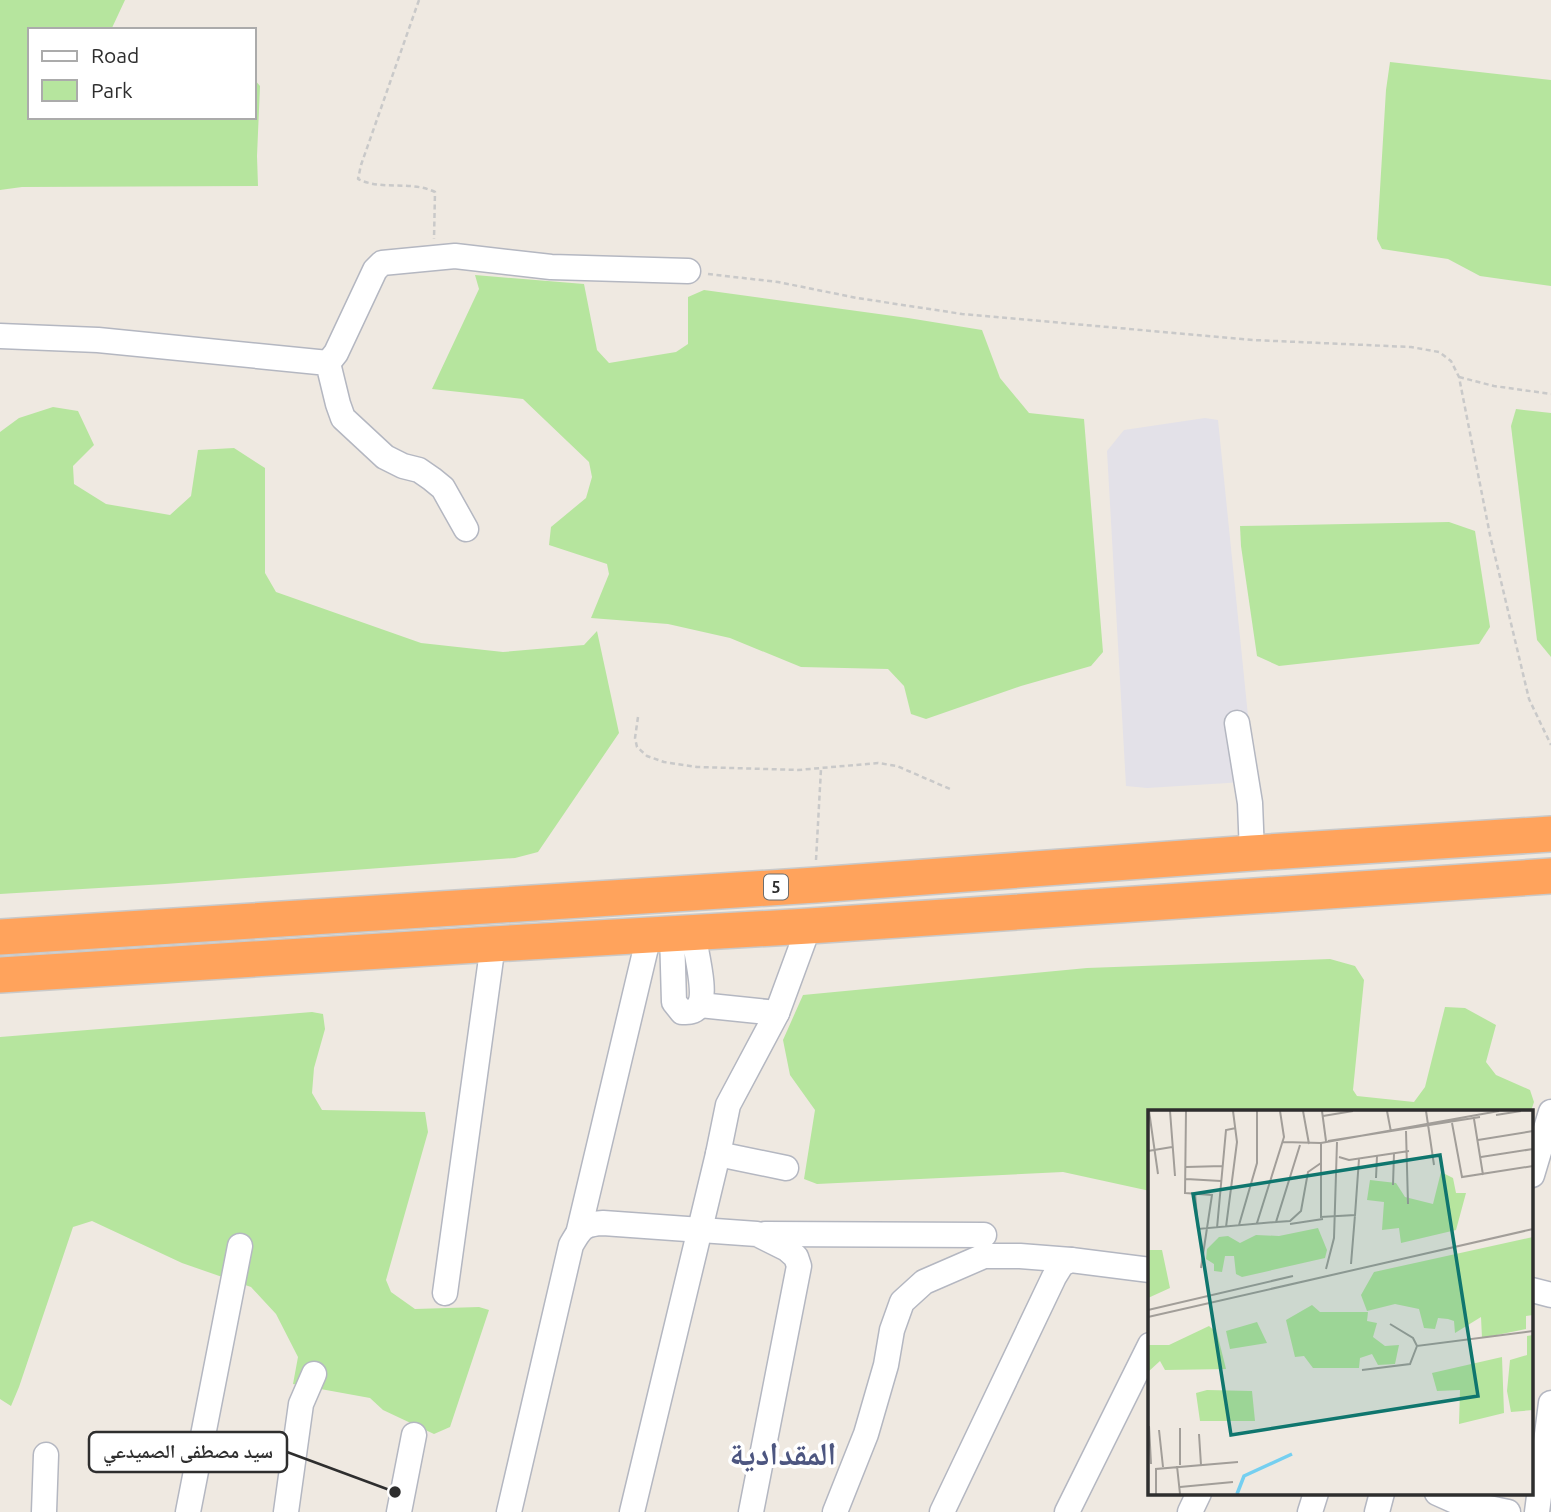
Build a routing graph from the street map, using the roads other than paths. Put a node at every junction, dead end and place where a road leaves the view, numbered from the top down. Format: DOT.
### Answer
graph roads {
  1 [pos="688,271"];
  2 [pos="0,335"];
  3 [pos="328,363"];
  4 [pos="466,529"];
  5 [pos="1237,723"];
  6 [pos="1551,834"];
  7 [pos="1377,845"];
  8 [pos="1252,853"];
  9 [pos="1551,876"];
  10 [pos="1379,888"];
  11 [pos="809,926"];
  12 [pos="671,933"];
  13 [pos="0,937"];
  14 [pos="493,943"];
  15 [pos="0,975"];
  16 [pos="777,1013"];
  17 [pos="1551,1112"];
  18 [pos="718,1154"];
  19 [pos="786,1168"];
  20 [pos="1534,1168"];
  21 [pos="700,1229"];
  22 [pos="579,1230"];
  23 [pos="757,1234"];
  24 [pos="984,1235"];
  25 [pos="240,1246"];
  26 [pos="1071,1260"];
  27 [pos="1148,1270"];
  28 [pos="1534,1291"];
  29 [pos="445,1293"];
  30 [pos="1551,1295"];
  31 [pos="1148,1349"];
  32 [pos="314,1374"];
  33 [pos="1551,1403"];
  34 [pos="415,1435"];
  35 [pos="46,1455"];
  36 [pos="1199,1494"];
  37 [pos="1316,1494"];
  38 [pos="1382,1494"];
  39 [pos="1439,1494"];
  40 [pos="44,1512"];
  41 [pos="188,1512"];
  42 [pos="286,1512"];
  43 [pos="399,1512"];
  44 [pos="509,1512"];
  45 [pos="632,1512"];
  46 [pos="751,1512"];
  47 [pos="835,1512"];
  48 [pos="942,1512"];
  49 [pos="1067,1512"];
  50 [pos="1190,1512"];
  51 [pos="1310,1512"];
  52 [pos="1377,1512"];
  53 [pos="1508,1512"];
  54 [pos="1537,1512"];
  1 -- 3 [label="street"];
  2 -- 3 [label="street"];
  3 -- 4 [label="street"];
  5 -- 8 [label="street"];
  6 -- 7 [label="highway, 5"];
  7 -- 8 [label="highway, 5"];
  7 -- 10 [label="highway"];
  8 -- 13 [label="highway, 5"];
  9 -- 10 [label="highway"];
  10 -- 11 [label="highway"];
  11 -- 12 [label="highway"];
  11 -- 16 [label="street"];
  12 -- 14 [label="highway"];
  12 -- 16 [label="street"];
  12 -- 22 [label="street"];
  14 -- 15 [label="highway"];
  14 -- 29 [label="street"];
  16 -- 18 [label="street"];
  17 -- 20 [label="street"];
  18 -- 19 [label="street"];
  18 -- 21 [label="street"];
  21 -- 22 [label="street"];
  21 -- 23 [label="street"];
  21 -- 45 [label="street"];
  22 -- 44 [label="street"];
  23 -- 24 [label="street"];
  23 -- 46 [label="street"];
  25 -- 41 [label="street"];
  26 -- 27 [label="street"];
  26 -- 47 [label="street"];
  26 -- 48 [label="street"];
  28 -- 30 [label="street"];
  31 -- 49 [label="street"];
  32 -- 42 [label="street"];
  33 -- 54 [label="street"];
  34 -- 43 [label="street"];
  35 -- 40 [label="street"];
  36 -- 50 [label="street"];
  37 -- 51 [label="street"];
  38 -- 52 [label="street"];
  39 -- 53 [label="street"];
}
